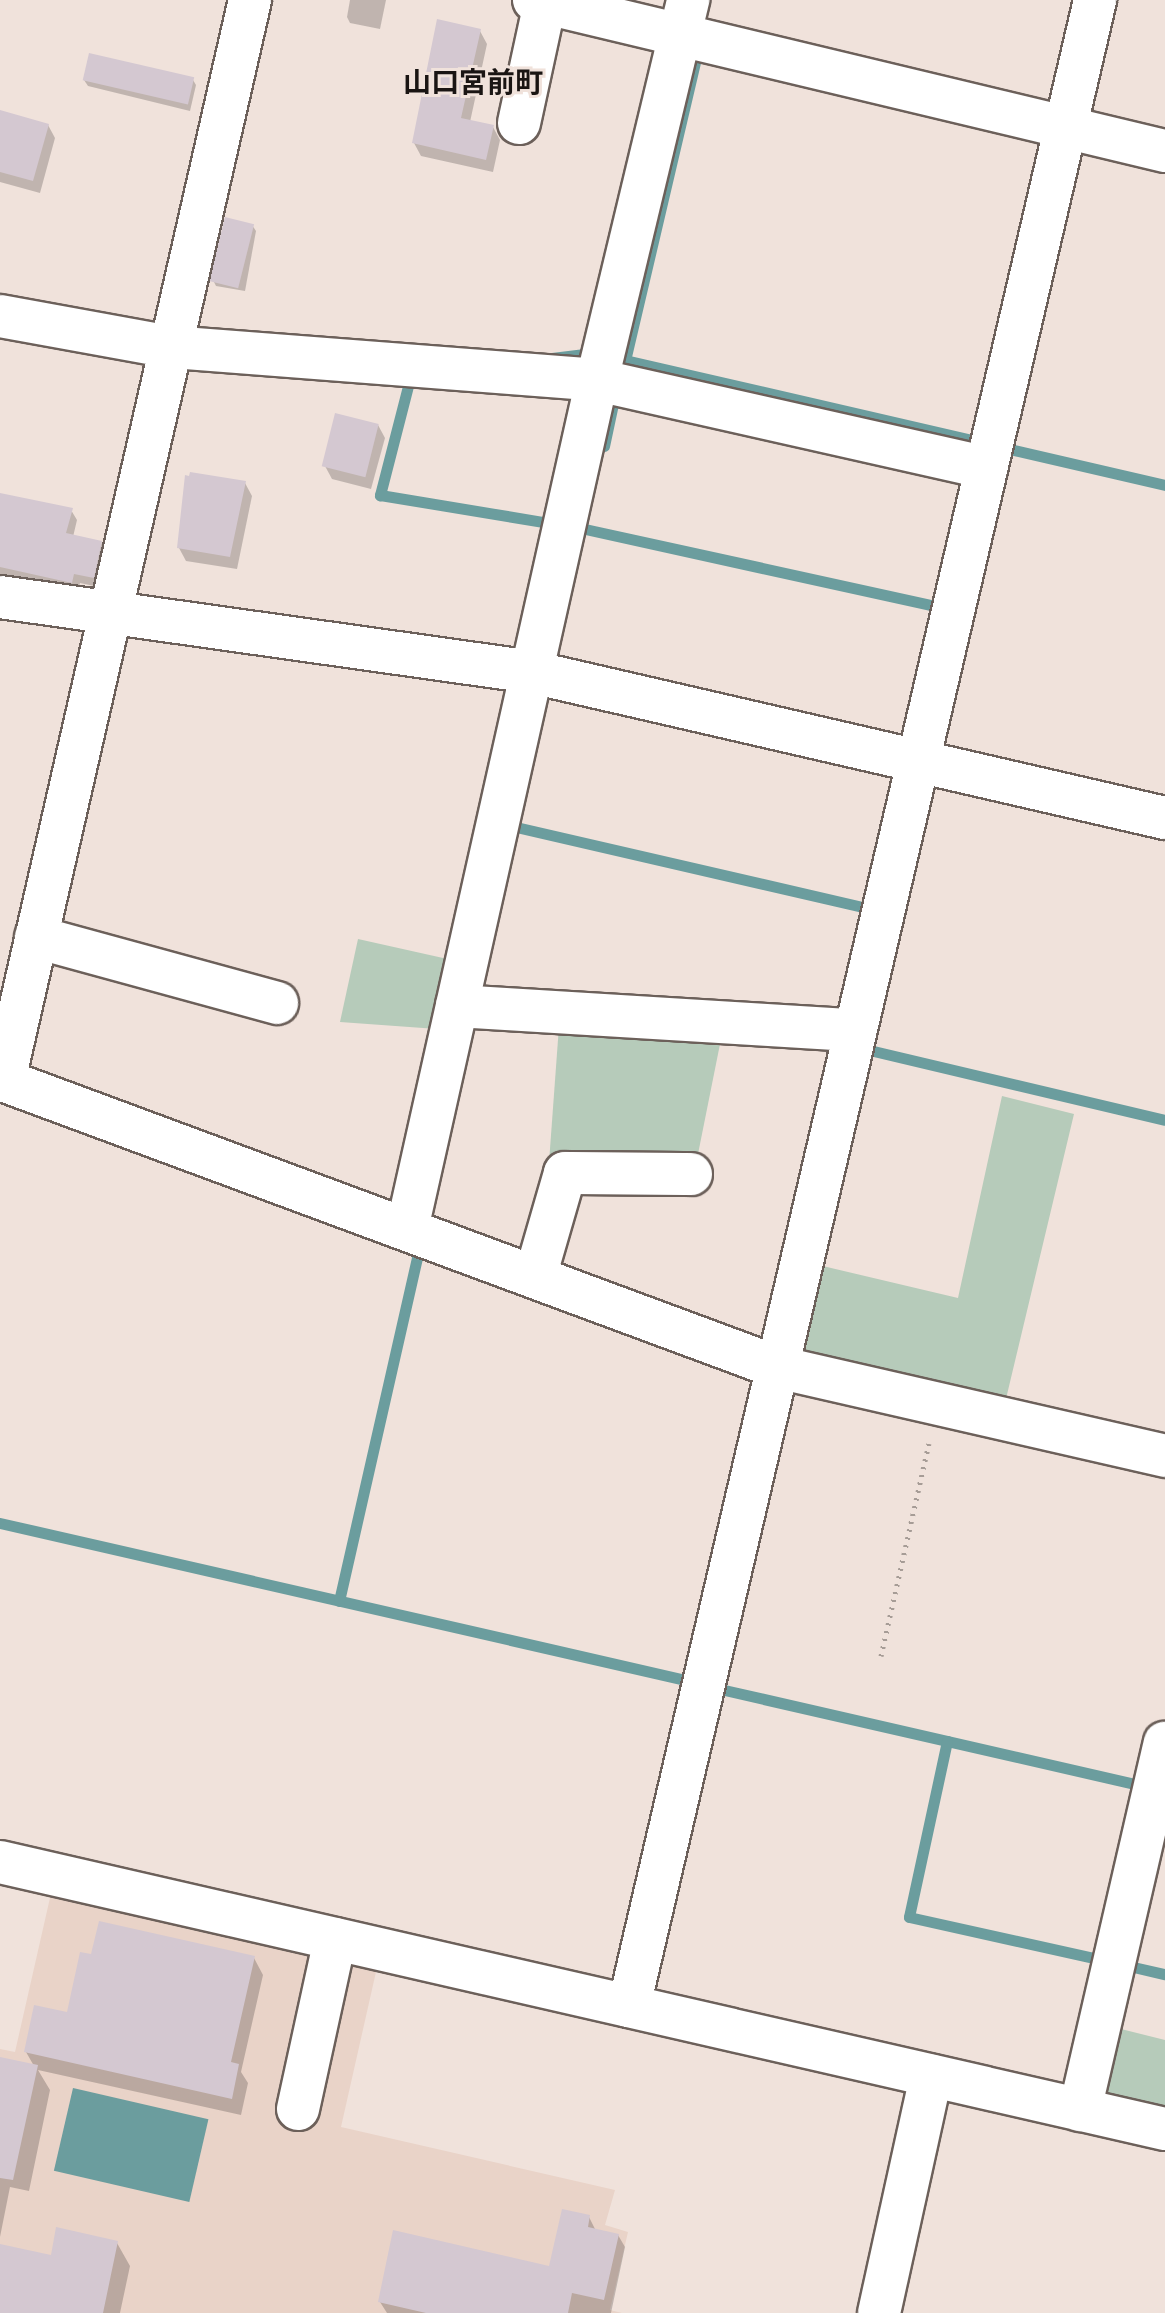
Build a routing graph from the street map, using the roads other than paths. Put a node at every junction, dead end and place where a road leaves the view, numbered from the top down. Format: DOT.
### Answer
graph roads {
  1 [pos="250,0"];
  2 [pos="1095,0"];
  3 [pos="540,1"];
  4 [pos="684,17"];
  5 [pos="519,123"];
  6 [pos="1065,127"];
  7 [pos="1165,151"];
  8 [pos="0,316"];
  9 [pos="171,347"];
  10 [pos="597,380"];
  11 [pos="986,468"];
  12 [pos="0,597"];
  13 [pos="110,612"];
  14 [pos="532,672"];
  15 [pos="918,761"];
  16 [pos="1165,818"];
  17 [pos="36,937"];
  18 [pos="277,1003"];
  19 [pos="457,1006"];
  20 [pos="855,1030"];
  21 [pos="1,1080"];
  22 [pos="691,1174"];
  23 [pos="407,1229"];
  24 [pos="535,1277"];
  25 [pos="777,1367"];
  26 [pos="1165,1456"];
  27 [pos="1165,1743"];
  28 [pos="0,1862"];
  29 [pos="335,1939"];
  30 [pos="629,2006"];
  31 [pos="931,2076"];
  32 [pos="298,2109"];
  33 [pos="1080,2110"];
  34 [pos="1165,2129"];
  35 [pos="879,2313"];
  1 -- 9 [label="street"];
  2 -- 6 [label="street"];
  3 -- 4 [label="street"];
  3 -- 5 [label="street"];
  4 -- 6 [label="street"];
  4 -- 10 [label="street"];
  6 -- 7 [label="street"];
  6 -- 11 [label="street"];
  8 -- 9 [label="street"];
  9 -- 10 [label="street"];
  9 -- 13 [label="street"];
  10 -- 11 [label="street"];
  10 -- 14 [label="street"];
  11 -- 15 [label="street"];
  12 -- 13 [label="street"];
  13 -- 14 [label="street"];
  13 -- 17 [label="street"];
  14 -- 15 [label="street"];
  14 -- 19 [label="street"];
  15 -- 16 [label="street"];
  15 -- 20 [label="street"];
  17 -- 18 [label="street"];
  17 -- 21 [label="street"];
  19 -- 20 [label="street"];
  19 -- 23 [label="street"];
  20 -- 25 [label="street"];
  21 -- 23 [label="street"];
  22 -- 24 [label="street"];
  23 -- 24 [label="street"];
  24 -- 25 [label="street"];
  25 -- 26 [label="street"];
  25 -- 30 [label="street"];
  27 -- 33 [label="street"];
  28 -- 29 [label="street"];
  29 -- 30 [label="street"];
  29 -- 32 [label="street"];
  30 -- 31 [label="street"];
  31 -- 33 [label="street"];
  31 -- 35 [label="street"];
  33 -- 34 [label="street"];
}
